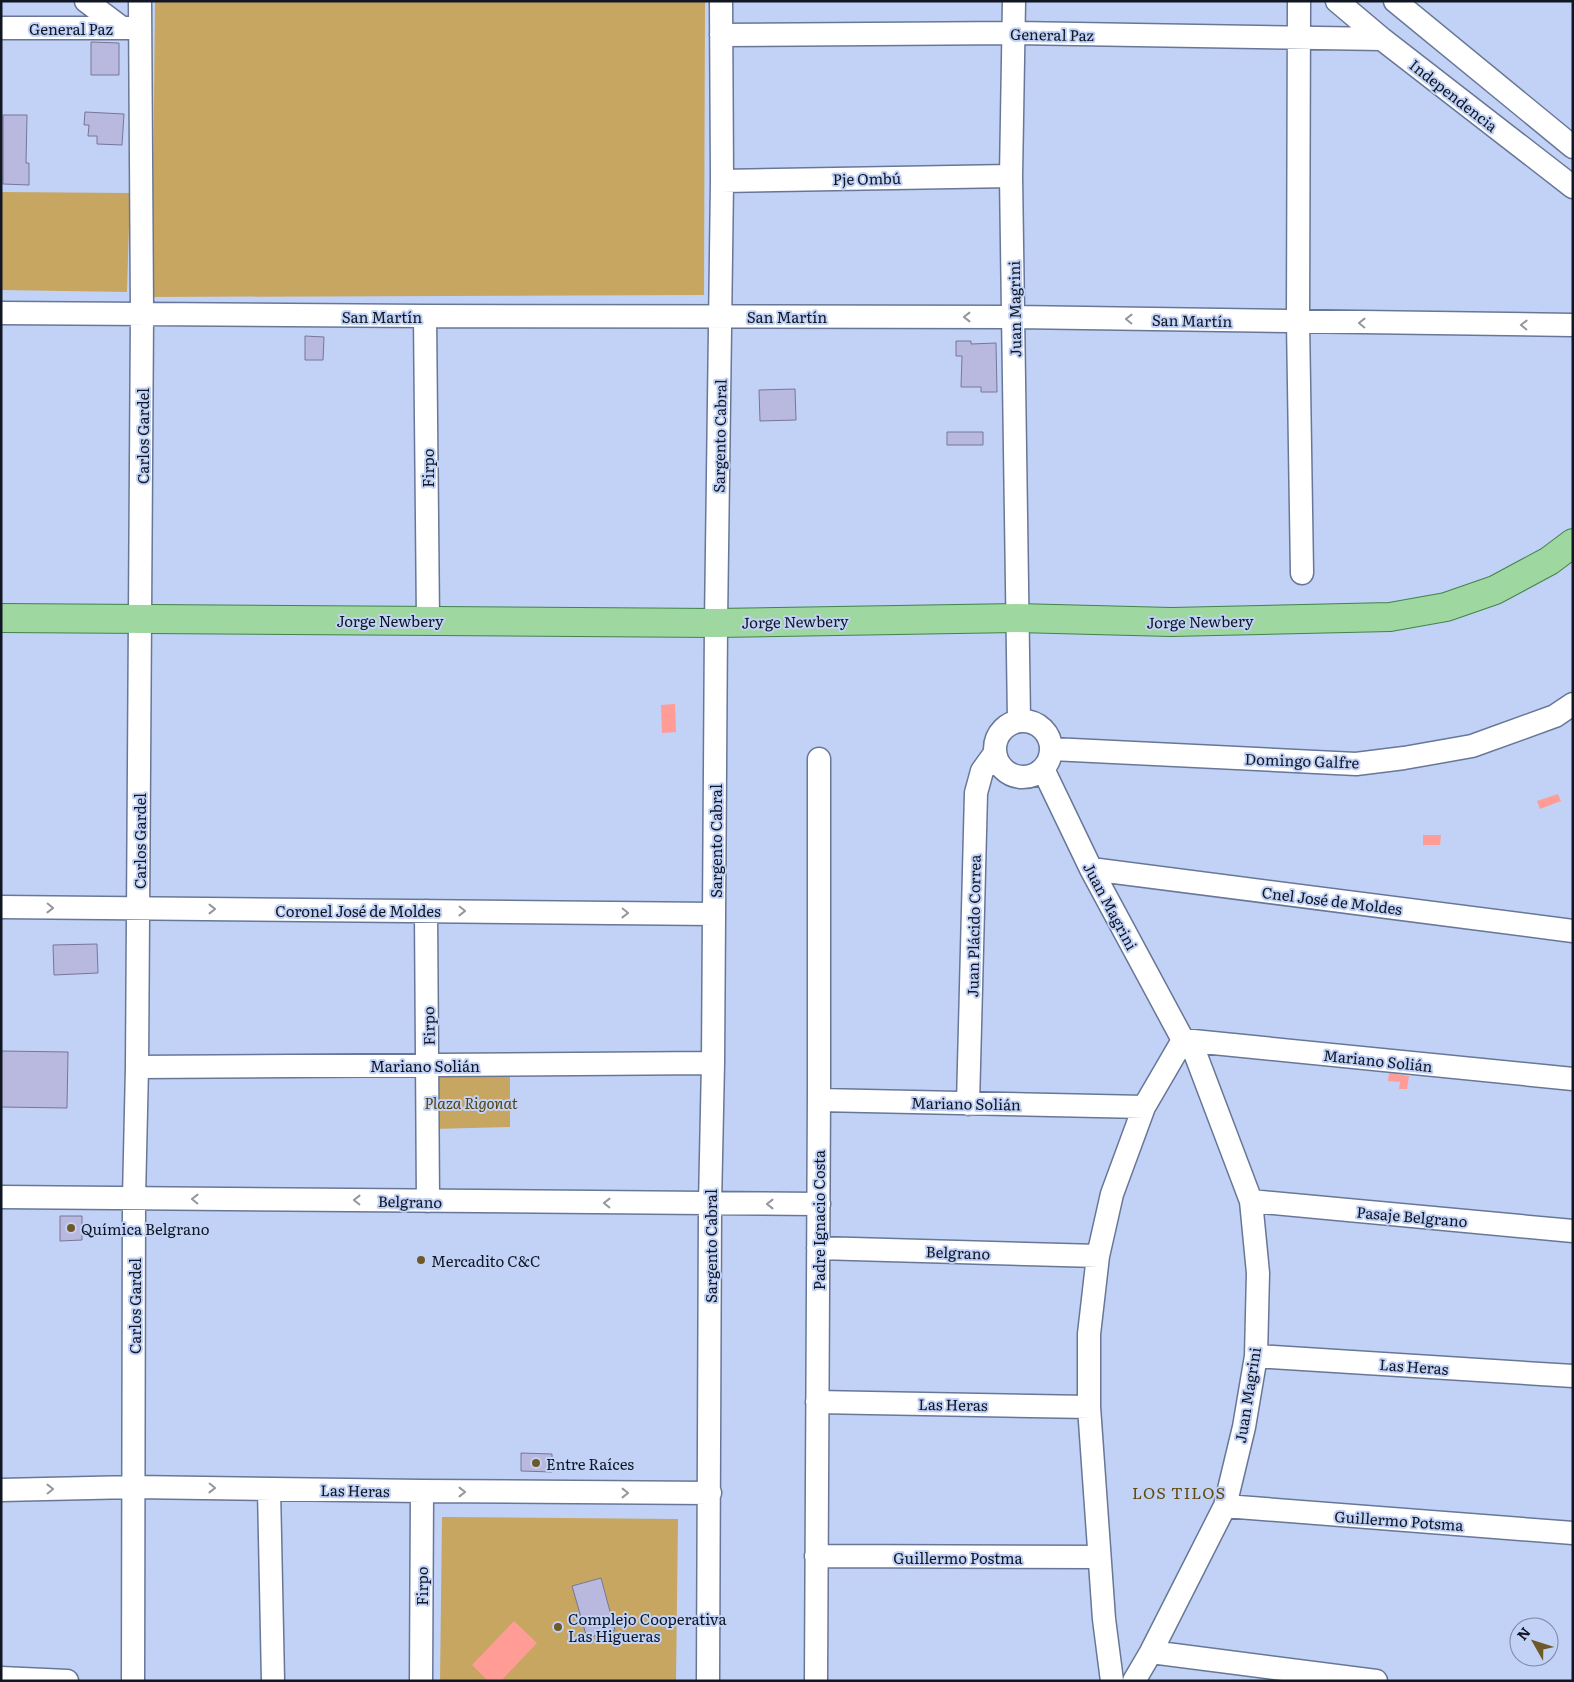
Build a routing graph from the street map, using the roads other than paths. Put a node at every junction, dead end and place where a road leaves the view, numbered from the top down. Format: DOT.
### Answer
graph roads {
  1 [pos="86,1"];
  2 [pos="140,1"];
  3 [pos="721,1"];
  4 [pos="1014,1"];
  5 [pos="1299,1"];
  6 [pos="1337,1"];
  7 [pos="1395,1"];
  8 [pos="1,28"];
  9 [pos="131,28"];
  10 [pos="1014,33"];
  11 [pos="721,35"];
  12 [pos="1299,37"];
  13 [pos="1382,39"];
  14 [pos="1573,147"];
  15 [pos="1012,176"];
  16 [pos="722,181"];
  17 [pos="1573,187"];
  18 [pos="1,313"];
  19 [pos="142,314"];
  20 [pos="426,316"];
  21 [pos="721,316"];
  22 [pos="1014,317"];
  23 [pos="1298,322"];
  24 [pos="1573,325"];
  25 [pos="1573,543"];
  26 [pos="1302,572"];
  27 [pos="1,618"];
  28 [pos="1017,618"];
  29 [pos="140,619"];
  30 [pos="428,620"];
  31 [pos="716,623"];
  32 [pos="1573,704"];
  33 [pos="1019,721"];
  34 [pos="995,753"];
  35 [pos="1047,759"];
  36 [pos="818,760"];
  37 [pos="1092,869"];
  38 [pos="1,907"];
  39 [pos="138,908"];
  40 [pos="426,911"];
  41 [pos="714,914"];
  42 [pos="1573,930"];
  43 [pos="1183,1040"];
  44 [pos="713,1063"];
  45 [pos="428,1065"];
  46 [pos="137,1067"];
  47 [pos="1573,1079"];
  48 [pos="819,1100"];
  49 [pos="968,1104"];
  50 [pos="1144,1107"];
  51 [pos="1,1196"];
  52 [pos="134,1198"];
  53 [pos="428,1201"];
  54 [pos="1252,1201"];
  55 [pos="710,1204"];
  56 [pos="818,1204"];
  57 [pos="1573,1231"];
  58 [pos="818,1248"];
  59 [pos="1098,1256"];
  60 [pos="1256,1356"];
  61 [pos="1573,1376"];
  62 [pos="817,1402"];
  63 [pos="1089,1406"];
  64 [pos="134,1486"];
  65 [pos="269,1489"];
  66 [pos="1,1490"];
  67 [pos="422,1491"];
  68 [pos="710,1493"];
  69 [pos="1225,1506"];
  70 [pos="1573,1533"];
  71 [pos="816,1556"];
  72 [pos="1099,1557"];
  73 [pos="1150,1652"];
  74 [pos="1,1678"];
  75 [pos="67,1681"];
  76 [pos="133,1681"];
  77 [pos="273,1681"];
  78 [pos="421,1681"];
  79 [pos="708,1681"];
  80 [pos="816,1681"];
  81 [pos="1112,1681"];
  82 [pos="1134,1681"];
  83 [pos="1376,1681"];
  1 -- 9 [label="street"];
  2 -- 9 [label="street, Carlos Gardel"];
  3 -- 11 [label="street, Sargento Cabral"];
  4 -- 10 [label="street, Juan Magrini"];
  5 -- 12 [label="street"];
  6 -- 13 [label="street, Independencia"];
  7 -- 14 [label="street"];
  8 -- 9 [label="street, General Paz"];
  9 -- 19 [label="street, Carlos Gardel"];
  10 -- 11 [label="street, General Paz"];
  10 -- 12 [label="street, General Paz"];
  10 -- 15 [label="street, Juan Magrini"];
  11 -- 16 [label="street, Sargento Cabral"];
  12 -- 13 [label="street, General Paz"];
  12 -- 23 [label="street"];
  13 -- 17 [label="street, Independencia"];
  15 -- 16 [label="street, Pje Ombú"];
  15 -- 22 [label="street, Juan Magrini"];
  16 -- 21 [label="street, Sargento Cabral"];
  18 -- 19 [label="street, San Martín"];
  19 -- 20 [label="street, San Martín"];
  19 -- 29 [label="street, Carlos Gardel"];
  20 -- 21 [label="street, San Martín"];
  20 -- 30 [label="street, Firpo"];
  22 -- 21 [label="street, San Martín, one-way"];
  21 -- 31 [label="street, Sargento Cabral"];
  23 -- 22 [label="street, San Martín, one-way"];
  22 -- 28 [label="street, Juan Magrini"];
  24 -- 23 [label="street, San Martín, one-way"];
  23 -- 26 [label="street"];
  25 -- 28 [label="main road, Jorge Newbery"];
  27 -- 29 [label="main road, Jorge Newbery"];
  28 -- 31 [label="main road, Jorge Newbery"];
  28 -- 33 [label="street, Juan Magrini"];
  29 -- 30 [label="main road, Jorge Newbery"];
  29 -- 39 [label="street, Carlos Gardel"];
  30 -- 31 [label="main road, Jorge Newbery"];
  31 -- 41 [label="street, Sargento Cabral"];
  32 -- 35 [label="street, Domingo Galfre"];
  33 -- 34 [label="street"];
  33 -- 35 [label="street"];
  34 -- 35 [label="street"];
  34 -- 49 [label="street, Juan Plácido Correa"];
  35 -- 37 [label="street, Juan Magrini"];
  36 -- 48 [label="street, Padre Ignacio Costa"];
  37 -- 42 [label="street, Cnel José de Moldes"];
  37 -- 43 [label="street, Juan Magrini"];
  38 -- 39 [label="street, Coronel José de Moldes, one-way"];
  39 -- 40 [label="street, Coronel José de Moldes, one-way"];
  39 -- 46 [label="street, Carlos Gardel"];
  40 -- 41 [label="street, Coronel José de Moldes, one-way"];
  40 -- 45 [label="street, Firpo"];
  41 -- 44 [label="street, Sargento Cabral"];
  43 -- 47 [label="street, Mariano Solián"];
  43 -- 50 [label="street"];
  43 -- 54 [label="street, Juan Magrini"];
  44 -- 45 [label="street, Mariano Solián"];
  44 -- 55 [label="street, Sargento Cabral"];
  45 -- 46 [label="street, Mariano Solián"];
  45 -- 53 [label="street, Firpo"];
  46 -- 52 [label="street, Carlos Gardel"];
  48 -- 49 [label="street, Mariano Solián"];
  48 -- 56 [label="street, Padre Ignacio Costa"];
  49 -- 50 [label="street, Mariano Solián"];
  50 -- 59 [label="street"];
  51 -- 52 [label="street, Belgrano"];
  53 -- 52 [label="street, Belgrano, one-way"];
  52 -- 64 [label="street, Carlos Gardel"];
  55 -- 53 [label="street, Belgrano, one-way"];
  54 -- 57 [label="street, Pasaje Belgrano"];
  54 -- 60 [label="street, Juan Magrini"];
  56 -- 55 [label="street, Belgrano, one-way"];
  55 -- 68 [label="street, Sargento Cabral"];
  56 -- 58 [label="street, Padre Ignacio Costa"];
  58 -- 59 [label="street, Belgrano"];
  58 -- 62 [label="street, Padre Ignacio Costa"];
  59 -- 63 [label="street"];
  60 -- 61 [label="street, Las Heras"];
  60 -- 69 [label="street, Juan Magrini"];
  62 -- 63 [label="street, Las Heras"];
  62 -- 71 [label="street, Padre Ignacio Costa"];
  63 -- 72 [label="street"];
  64 -- 65 [label="street, Las Heras, one-way"];
  66 -- 64 [label="street, Las Heras, one-way"];
  64 -- 76 [label="street, Carlos Gardel"];
  65 -- 67 [label="street, Las Heras"];
  65 -- 77 [label="street"];
  67 -- 68 [label="street, Las Heras, one-way"];
  67 -- 78 [label="street, Firpo"];
  68 -- 79 [label="street, Sargento Cabral"];
  69 -- 70 [label="street, Guillermo Potsma"];
  69 -- 73 [label="street, Juan Magrini"];
  71 -- 72 [label="street, Guillermo Postma"];
  71 -- 80 [label="street, Padre Ignacio Costa"];
  72 -- 81 [label="street"];
  73 -- 82 [label="street, Juan Magrini"];
  73 -- 83 [label="street"];
  74 -- 75 [label="street"];
}
